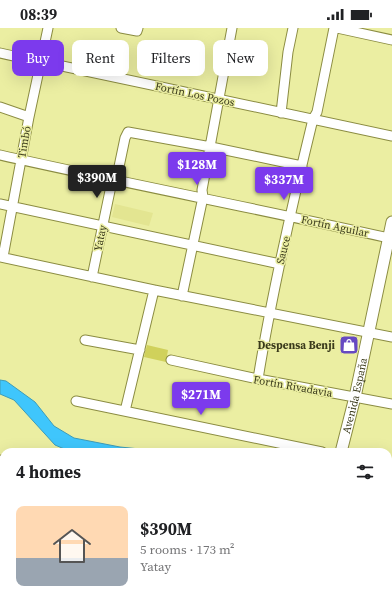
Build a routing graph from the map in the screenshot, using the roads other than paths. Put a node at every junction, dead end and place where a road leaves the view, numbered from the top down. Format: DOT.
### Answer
graph roads {
  1 [pos="48,28"];
  2 [pos="121,28"];
  3 [pos="232,28"];
  4 [pos="293,28"];
  5 [pos="336,28"];
  6 [pos="138,30"];
  7 [pos="46,40"];
  8 [pos="392,40"];
  9 [pos="0,53"];
  10 [pos="12,56"];
  11 [pos="64,66"];
  12 [pos="38,76"];
  13 [pos="219,99"];
  14 [pos="0,107"];
  15 [pos="281,113"];
  16 [pos="29,117"];
  17 [pos="313,119"];
  18 [pos="392,136"];
  19 [pos="211,147"];
  20 [pos="0,155"];
  21 [pos="21,160"];
  22 [pos="302,166"];
  23 [pos="116,181"];
  24 [pos="203,197"];
  25 [pos="0,204"];
  26 [pos="13,207"];
  27 [pos="291,216"];
  28 [pos="392,222"];
  29 [pos="102,226"];
  30 [pos="389,238"];
  31 [pos="192,246"];
  32 [pos="1,257"];
  33 [pos="280,264"];
  34 [pos="92,277"];
  35 [pos="154,290"];
  36 [pos="182,296"];
  37 [pos="268,313"];
  38 [pos="369,333"];
  39 [pos="392,337"];
  40 [pos="85,340"];
  41 [pos="140,350"];
  42 [pos="172,360"];
  43 [pos="258,380"];
  44 [pos="356,397"];
  45 [pos="76,401"];
  46 [pos="392,404"];
  47 [pos="125,411"];
  48 [pos="303,448"];
  49 [pos="342,448"];
  1 -- 7 [label="street, Timbó"];
  2 -- 6 [label="street"];
  3 -- 13 [label="street"];
  4 -- 15 [label="street"];
  5 -- 8 [label="street"];
  5 -- 17 [label="street, Sauce"];
  9 -- 10 [label="street, Fortín Los Pozos"];
  11 -- 13 [label="street, Fortín Los Pozos"];
  12 -- 16 [label="street, Timbó"];
  13 -- 15 [label="street, Fortín Los Pozos"];
  13 -- 19 [label="street"];
  14 -- 16 [label="street"];
  15 -- 17 [label="street, Fortín Los Pozos"];
  16 -- 21 [label="street, Timbó"];
  17 -- 18 [label="street, Fortín Los Pozos"];
  17 -- 22 [label="street, Sauce"];
  19 -- 22 [label="street"];
  19 -- 23 [label="street, Yatay"];
  19 -- 24 [label="street"];
  20 -- 21 [label="street, Fortín Aguilar"];
  21 -- 23 [label="street, Fortín Aguilar"];
  21 -- 26 [label="street, Timbó"];
  22 -- 27 [label="street, Sauce"];
  23 -- 24 [label="street, Fortín Aguilar"];
  23 -- 29 [label="street, Yatay"];
  24 -- 27 [label="street, Fortín Aguilar"];
  24 -- 31 [label="street"];
  25 -- 26 [label="street"];
  26 -- 29 [label="street"];
  26 -- 32 [label="street, Timbó"];
  27 -- 30 [label="street, Fortín Aguilar"];
  27 -- 33 [label="street, Sauce"];
  28 -- 30 [label="main road, Avenida España"];
  29 -- 31 [label="street"];
  29 -- 34 [label="street, Yatay"];
  30 -- 38 [label="main road, Avenida España"];
  31 -- 33 [label="street"];
  31 -- 36 [label="street"];
  32 -- 34 [label="street"];
  33 -- 37 [label="street, Sauce"];
  34 -- 35 [label="street"];
  35 -- 36 [label="street"];
  35 -- 41 [label="street"];
  36 -- 37 [label="street"];
  37 -- 38 [label="street"];
  37 -- 43 [label="street, Sauce"];
  38 -- 39 [label="street"];
  38 -- 44 [label="main road, Avenida España"];
  40 -- 41 [label="street"];
  41 -- 47 [label="street"];
  42 -- 43 [label="street, Fortín Rivadavia"];
  43 -- 44 [label="street, Fortín Rivadavia"];
  44 -- 46 [label="street, Fortín Rivadavia"];
  44 -- 49 [label="main road, Avenida España"];
  45 -- 47 [label="street"];
  47 -- 48 [label="street"];
}
